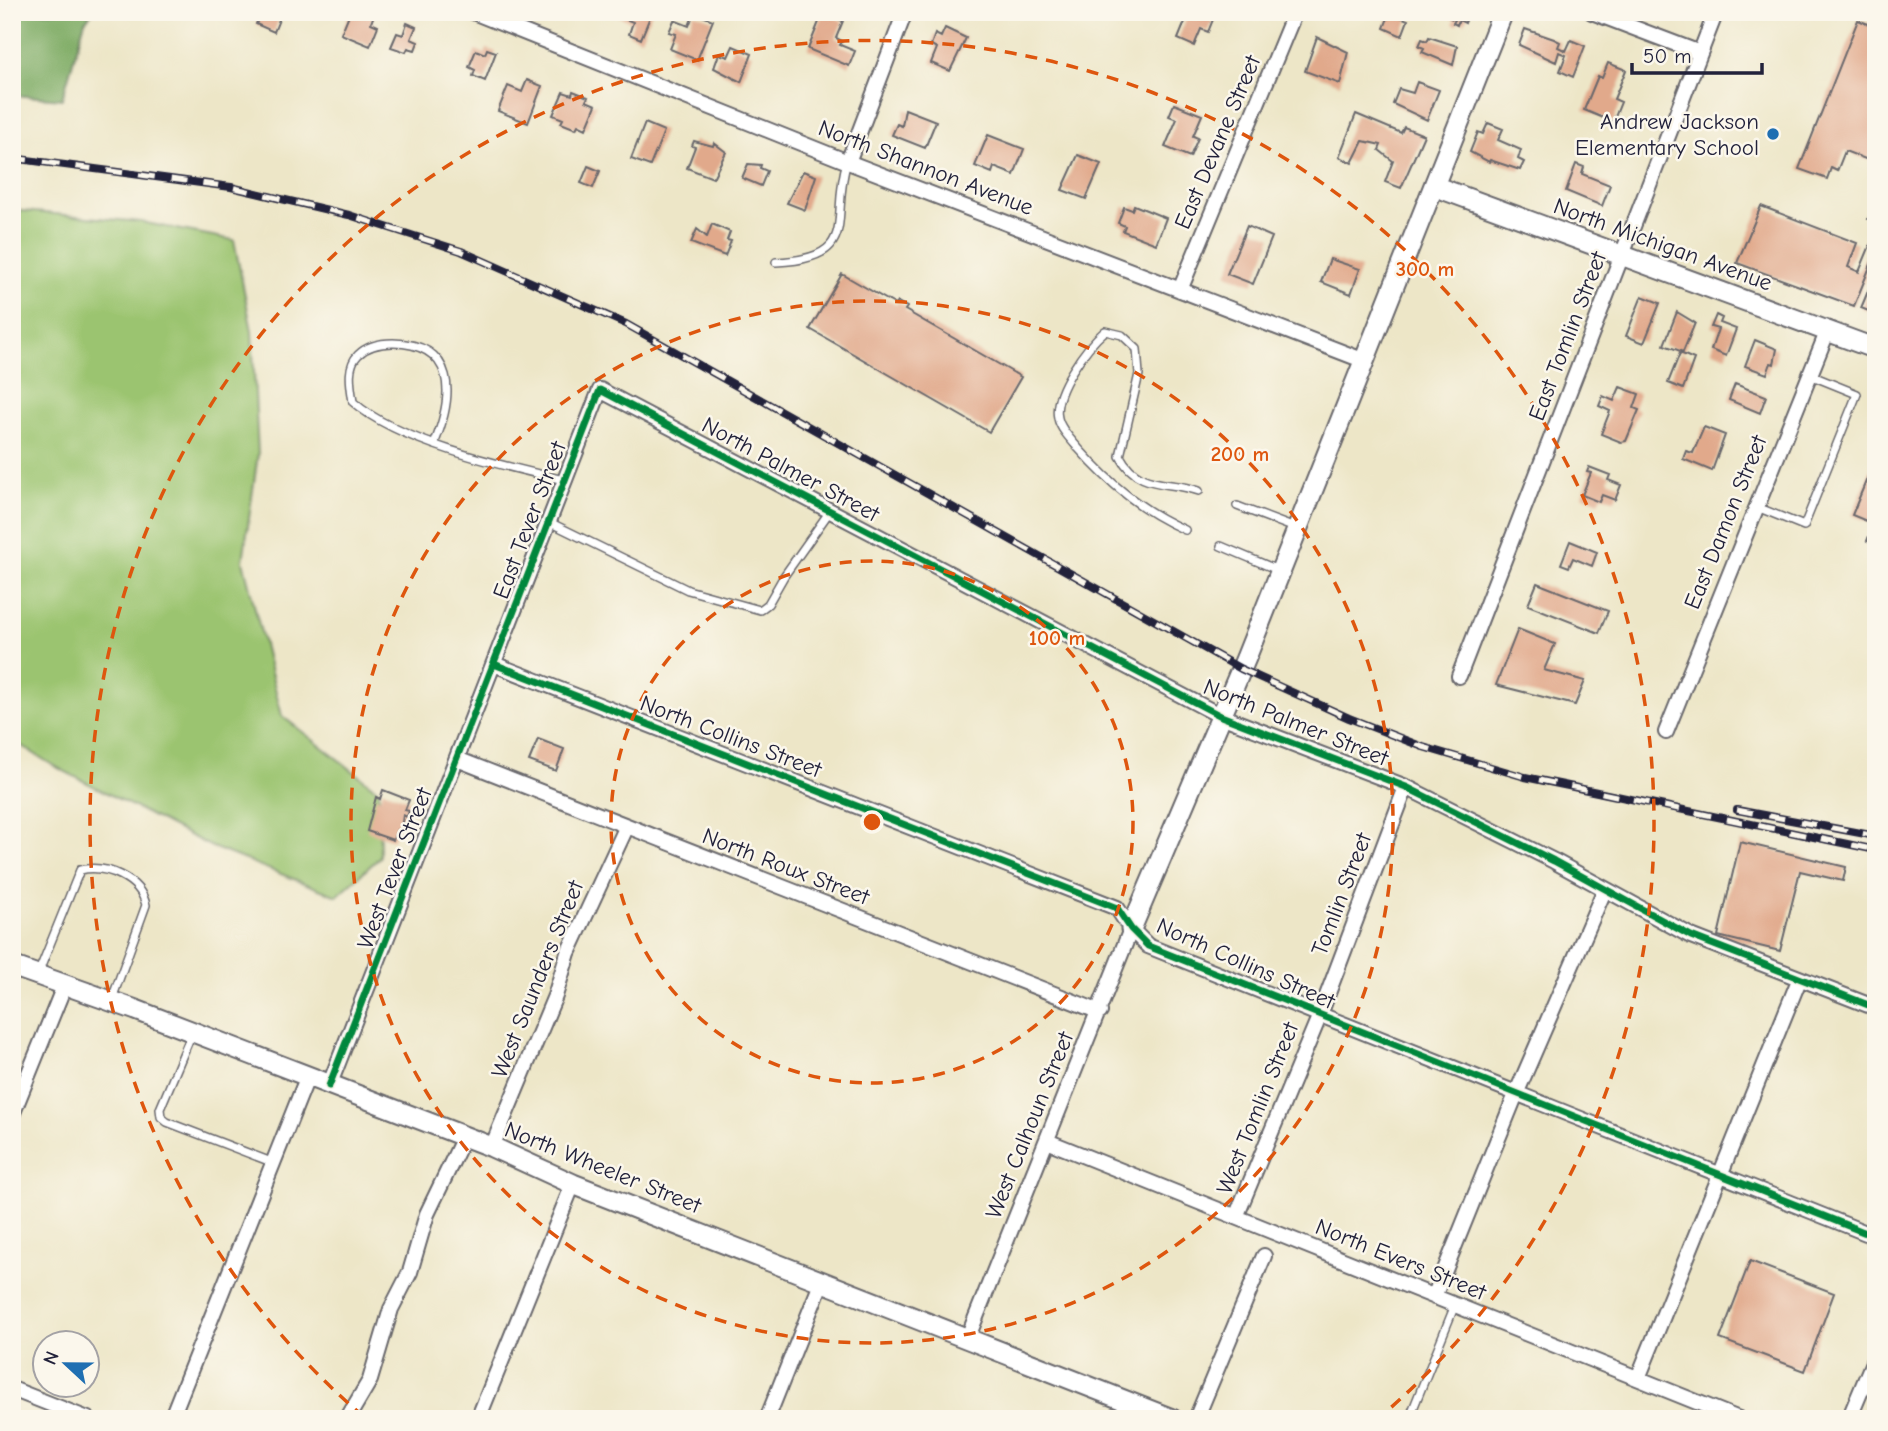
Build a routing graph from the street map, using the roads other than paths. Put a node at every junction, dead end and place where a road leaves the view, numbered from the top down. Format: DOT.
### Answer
graph roads {
  1 [pos="473,12"];
  2 [pos="905,12"];
  3 [pos="1296,12"];
  4 [pos="1503,12"];
  5 [pos="1592,12"];
  6 [pos="1716,12"];
  7 [pos="1864,12"];
  8 [pos="1876,17"];
  9 [pos="1700,53"];
  10 [pos="848,162"];
  11 [pos="1434,186"];
  12 [pos="1623,256"];
  13 [pos="776,262"];
  14 [pos="1180,290"];
  15 [pos="1828,330"];
  16 [pos="1876,349"];
  17 [pos="1365,361"];
  18 [pos="1809,375"];
  19 [pos="600,390"];
  20 [pos="435,442"];
  21 [pos="565,480"];
  22 [pos="1199,491"];
  23 [pos="1237,506"];
  24 [pos="1756,507"];
  25 [pos="830,511"];
  26 [pos="549,522"];
  27 [pos="1297,529"];
  28 [pos="1185,530"];
  29 [pos="1221,546"];
  30 [pos="1280,571"];
  31 [pos="494,664"];
  32 [pos="1459,676"];
  33 [pos="1220,716"];
  34 [pos="1665,732"];
  35 [pos="457,759"];
  36 [pos="1406,787"];
  37 [pos="626,828"];
  38 [pos="1604,891"];
  39 [pos="1131,929"];
  40 [pos="12,966"];
  41 [pos="38,975"];
  42 [pos="1799,980"];
  43 [pos="65,984"];
  44 [pos="112,1001"];
  45 [pos="1876,1008"];
  46 [pos="1100,1012"];
  47 [pos="1319,1017"];
  48 [pos="192,1032"];
  49 [pos="307,1078"];
  50 [pos="329,1086"];
  51 [pos="1516,1094"];
  52 [pos="12,1115"];
  53 [pos="464,1137"];
  54 [pos="1047,1140"];
  55 [pos="492,1147"];
  56 [pos="274,1163"];
  57 [pos="1719,1175"];
  58 [pos="573,1184"];
  59 [pos="1237,1217"];
  60 [pos="1876,1237"];
  61 [pos="1264,1256"];
  62 [pos="822,1281"];
  63 [pos="1434,1297"];
  64 [pos="1455,1306"];
  65 [pos="968,1337"];
  66 [pos="1876,1355"];
  67 [pos="1638,1378"];
  68 [pos="12,1389"];
  69 [pos="88,1419"];
  70 [pos="171,1419"];
  71 [pos="346,1419"];
  72 [pos="478,1419"];
  73 [pos="767,1419"];
  74 [pos="1172,1419"];
  75 [pos="1196,1419"];
  76 [pos="1409,1419"];
  77 [pos="1739,1419"];
  78 [pos="1849,1419"];
  1 -- 10 [label="street, North Shannon Avenue"];
  2 -- 10 [label="street"];
  3 -- 14 [label="street, East Devane Street"];
  4 -- 11 [label="street"];
  5 -- 9 [label="street"];
  6 -- 9 [label="street, East Tomlin Street"];
  7 -- 8 [label="lane"];
  9 -- 12 [label="street, East Tomlin Street"];
  10 -- 13 [label="lane"];
  10 -- 14 [label="street, North Shannon Avenue"];
  11 -- 12 [label="street, North Michigan Avenue"];
  11 -- 17 [label="street"];
  12 -- 15 [label="street, North Michigan Avenue"];
  12 -- 32 [label="street, East Tomlin Street"];
  14 -- 17 [label="street, North Shannon Avenue"];
  15 -- 16 [label="street, North Michigan Avenue"];
  15 -- 18 [label="street, East Damon Street"];
  17 -- 27 [label="street"];
  18 -- 24 [label="street, East Damon Street"];
  18 -- 24 [label="lane"];
  19 -- 21 [label="street, East Tever Street"];
  19 -- 25 [label="street, North Palmer Street"];
  20 -- 20 [label="lane"];
  20 -- 21 [label="lane"];
  21 -- 26 [label="street, East Tever Street"];
  22 -- 28 [label="lane"];
  23 -- 27 [label="lane"];
  24 -- 34 [label="street, East Damon Street"];
  25 -- 26 [label="lane"];
  25 -- 33 [label="street, North Palmer Street"];
  26 -- 31 [label="street, East Tever Street"];
  27 -- 30 [label="street"];
  29 -- 30 [label="lane"];
  30 -- 33 [label="street"];
  31 -- 35 [label="street, West Tever Street"];
  31 -- 39 [label="street, North Collins Street"];
  33 -- 36 [label="street, North Palmer Street"];
  33 -- 39 [label="street"];
  35 -- 37 [label="street, North Roux Street"];
  35 -- 50 [label="street, West Tever Street"];
  36 -- 38 [label="street, North Palmer Street"];
  36 -- 47 [label="street, Tomlin Street"];
  37 -- 46 [label="street, North Roux Street"];
  37 -- 55 [label="street, West Saunders Street"];
  38 -- 42 [label="street, North Palmer Street"];
  38 -- 51 [label="street"];
  39 -- 46 [label="street, West Calhoun Street"];
  39 -- 47 [label="street, North Collins Street"];
  40 -- 41 [label="street, North Wheeler Street"];
  41 -- 43 [label="street, North Wheeler Street"];
  41 -- 44 [label="lane"];
  42 -- 45 [label="street, North Palmer Street"];
  42 -- 57 [label="street"];
  43 -- 44 [label="street, North Wheeler Street"];
  43 -- 52 [label="street"];
  44 -- 48 [label="street, North Wheeler Street"];
  46 -- 54 [label="street, West Calhoun Street"];
  47 -- 51 [label="street, North Collins Street"];
  47 -- 59 [label="street, West Tomlin Street"];
  48 -- 49 [label="street, North Wheeler Street"];
  48 -- 56 [label="lane"];
  49 -- 50 [label="street, North Wheeler Street"];
  49 -- 56 [label="street"];
  50 -- 53 [label="street, North Wheeler Street"];
  51 -- 57 [label="street, North Collins Street"];
  51 -- 63 [label="street"];
  53 -- 55 [label="street, North Wheeler Street"];
  53 -- 71 [label="street"];
  54 -- 59 [label="street, North Evers Street"];
  54 -- 65 [label="street, West Calhoun Street"];
  55 -- 58 [label="street, North Wheeler Street"];
  56 -- 70 [label="street"];
  57 -- 60 [label="street, North Collins Street"];
  57 -- 67 [label="street"];
  58 -- 62 [label="street, North Wheeler Street"];
  58 -- 72 [label="street"];
  59 -- 63 [label="street, North Evers Street"];
  61 -- 75 [label="street"];
  62 -- 65 [label="street, North Wheeler Street"];
  62 -- 73 [label="street"];
  63 -- 64 [label="street, North Evers Street"];
  64 -- 67 [label="street, North Evers Street"];
  64 -- 76 [label="lane"];
  65 -- 74 [label="street, North Wheeler Street"];
  66 -- 78 [label="street"];
  67 -- 77 [label="street, North Evers Street"];
  68 -- 69 [label="street"];
}
